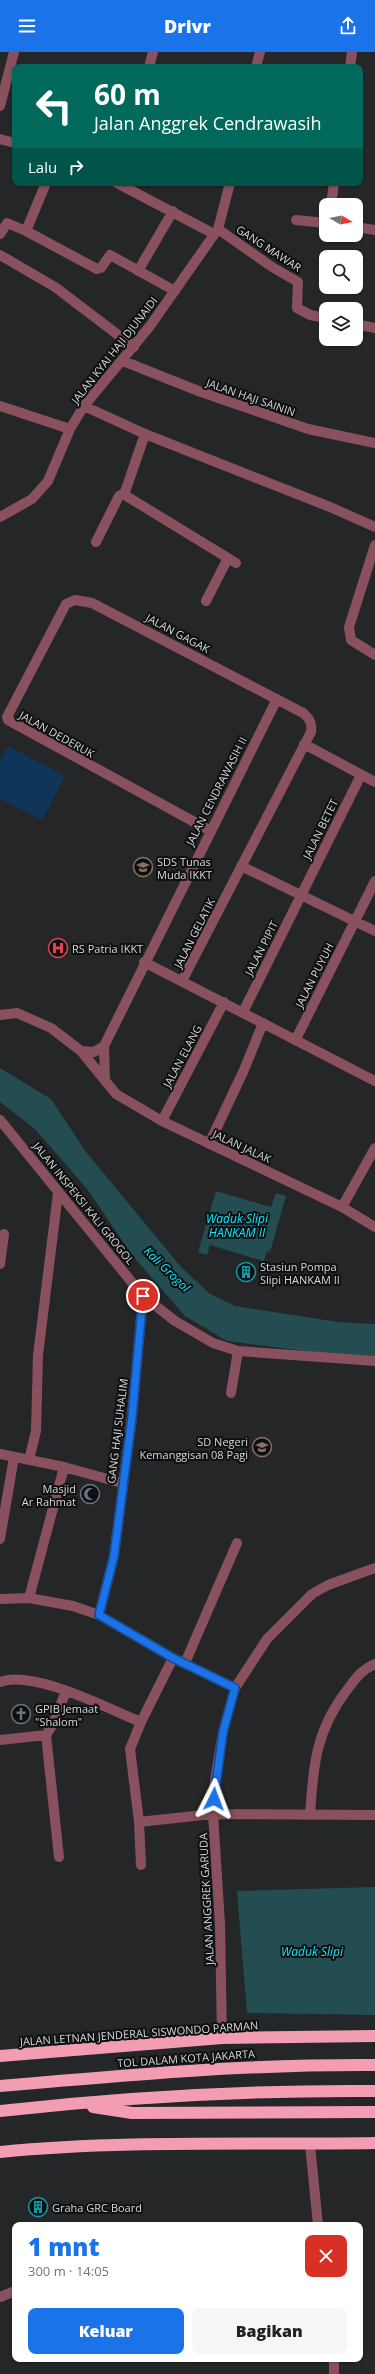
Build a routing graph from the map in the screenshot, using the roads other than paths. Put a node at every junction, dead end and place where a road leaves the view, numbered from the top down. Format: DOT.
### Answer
graph roads {
  1 [pos="14,52"];
  2 [pos="153,52"];
  3 [pos="260,52"];
  4 [pos="352,52"];
  5 [pos="150,64"];
  6 [pos="257,64"];
  7 [pos="350,64"];
  8 [pos="0,106"];
  9 [pos="0,139"];
  10 [pos="12,142"];
  11 [pos="45,186"];
  12 [pos="123,186"];
  13 [pos="229,186"];
  14 [pos="334,186"];
  15 [pos="332,198"];
  16 [pos="173,211"];
  17 [pos="296,220"];
  18 [pos="319,222"];
  19 [pos="363,228"];
  20 [pos="375,230"];
  21 [pos="26,231"];
  22 [pos="216,232"];
  23 [pos="0,234"];
  24 [pos="0,255"];
  25 [pos="138,270"];
  26 [pos="176,291"];
  27 [pos="319,316"];
  28 [pos="363,325"];
  29 [pos="375,328"];
  30 [pos="134,346"];
  31 [pos="122,361"];
  32 [pos="0,406"];
  33 [pos="84,406"];
  34 [pos="70,429"];
  35 [pos="145,434"];
  36 [pos="375,443"];
  37 [pos="124,495"];
  38 [pos="0,517"];
  39 [pos="375,528"];
  40 [pos="96,542"];
  41 [pos="375,545"];
  42 [pos="206,600"];
  43 [pos="66,604"];
  44 [pos="375,655"];
  45 [pos="277,698"];
  46 [pos="304,744"];
  47 [pos="361,775"];
  48 [pos="375,782"];
  49 [pos="209,830"];
  50 [pos="241,866"];
  51 [pos="375,881"];
  52 [pos="301,895"];
  53 [pos="355,921"];
  54 [pos="375,931"];
  55 [pos="144,962"];
  56 [pos="182,982"];
  57 [pos="224,1002"];
  58 [pos="243,1012"];
  59 [pos="0,1015"];
  60 [pos="263,1023"];
  61 [pos="296,1039"];
  62 [pos="104,1046"];
  63 [pos="81,1051"];
  64 [pos="105,1081"];
  65 [pos="375,1081"];
  66 [pos="0,1120"];
  67 [pos="162,1121"];
  68 [pos="209,1144"];
  69 [pos="375,1148"];
  70 [pos="58,1193"];
  71 [pos="342,1207"];
  72 [pos="375,1227"];
  73 [pos="4,1234"];
  74 [pos="0,1264"];
  75 [pos="143,1296"];
  76 [pos="238,1352"];
  77 [pos="375,1361"];
  78 [pos="231,1393"];
  79 [pos="0,1454"];
  80 [pos="14,1457"];
  81 [pos="29,1460"];
  82 [pos="64,1467"];
  83 [pos="122,1484"];
  84 [pos="0,1539"];
  85 [pos="237,1543"];
  86 [pos="375,1568"];
  87 [pos="29,1598"];
  88 [pos="0,1599"];
  89 [pos="99,1615"];
  90 [pos="173,1658"];
  91 [pos="185,1663"];
  92 [pos="375,1664"];
  93 [pos="0,1682"];
  94 [pos="235,1688"];
  95 [pos="66,1691"];
  96 [pos="140,1722"];
  97 [pos="46,1735"];
  98 [pos="0,1740"];
  99 [pos="213,1814"];
  100 [pos="310,1815"];
  101 [pos="375,1815"];
  102 [pos="139,1822"];
  103 [pos="59,1857"];
  104 [pos="141,1865"];
  105 [pos="375,2036"];
  106 [pos="222,2038"];
  107 [pos="0,2056"];
  108 [pos="375,2065"];
  109 [pos="0,2086"];
  110 [pos="375,2091"];
  111 [pos="63,2104"];
  112 [pos="0,2110"];
  113 [pos="375,2112"];
  114 [pos="375,2143"];
  115 [pos="310,2145"];
  116 [pos="0,2152"];
  117 [pos="318,2222"];
  118 [pos="12,2292"];
  119 [pos="0,2297"];
  120 [pos="334,2362"];
  121 [pos="334,2374"];
  1 -- 8 [label="street"];
  2 -- 5 [label="street"];
  3 -- 6 [label="street"];
  4 -- 7 [label="street"];
  9 -- 10 [label="street"];
  11 -- 21 [label="street"];
  12 -- 16 [label="street, GANG MAWAR"];
  13 -- 22 [label="street, JALAN KYAI HAJI DJUNAIDI"];
  14 -- 15 [label="street"];
  16 -- 22 [label="street, GANG MAWAR"];
  16 -- 25 [label="street"];
  17 -- 18 [label="street"];
  19 -- 20 [label="street"];
  21 -- 23 [label="street"];
  21 -- 25 [label="street"];
  22 -- 26 [label="street, JALAN KYAI HAJI DJUNAIDI"];
  22 -- 27 [label="street, GANG MAWAR"];
  24 -- 30 [label="street"];
  25 -- 26 [label="street"];
  26 -- 30 [label="street, JALAN KYAI HAJI DJUNAIDI"];
  28 -- 29 [label="street"];
  30 -- 31 [label="street, JALAN KYAI HAJI DJUNAIDI"];
  31 -- 33 [label="street, JALAN KYAI HAJI DJUNAIDI"];
  31 -- 36 [label="street, JALAN HAJI SAININ"];
  32 -- 34 [label="street"];
  33 -- 34 [label="street, JALAN KYAI HAJI DJUNAIDI"];
  33 -- 35 [label="street"];
  34 -- 38 [label="street, JALAN KYAI HAJI DJUNAIDI"];
  35 -- 37 [label="street"];
  35 -- 39 [label="street"];
  37 -- 40 [label="street"];
  37 -- 42 [label="street"];
  41 -- 44 [label="street"];
  43 -- 45 [label="street, JALAN GAGAK"];
  43 -- 49 [label="street, JALAN DEDERUK"];
  45 -- 46 [label="street, JALAN GAGAK"];
  45 -- 49 [label="street, JALAN CENDRAWASIH II"];
  46 -- 47 [label="street"];
  46 -- 50 [label="street, JALAN GELATIK"];
  47 -- 48 [label="street"];
  47 -- 52 [label="street, JALAN BETET"];
  49 -- 55 [label="street, JALAN CENDRAWASIH II"];
  50 -- 52 [label="street"];
  50 -- 56 [label="street, JALAN GELATIK"];
  51 -- 53 [label="street, JALAN PUYUH"];
  52 -- 53 [label="street"];
  52 -- 58 [label="street, JALAN PIPIT"];
  53 -- 54 [label="street"];
  53 -- 61 [label="street, JALAN PUYUH"];
  55 -- 56 [label="street"];
  55 -- 62 [label="street, JALAN CENDRAWASIH II"];
  56 -- 57 [label="street, JALAN GELATIK"];
  57 -- 58 [label="street, JALAN GELATIK"];
  57 -- 67 [label="street, JALAN ELANG"];
  58 -- 60 [label="street, JALAN GELATIK"];
  59 -- 63 [label="street, JALAN JALAK"];
  60 -- 61 [label="street, JALAN GELATIK"];
  60 -- 68 [label="street"];
  61 -- 65 [label="street, JALAN GELATIK"];
  62 -- 63 [label="street"];
  62 -- 64 [label="street, JALAN CENDRAWASIH II"];
  63 -- 64 [label="street, JALAN JALAK"];
  64 -- 67 [label="street, JALAN JALAK"];
  66 -- 70 [label="street, JALAN INSPEKSI KALI GROGOL"];
  67 -- 68 [label="street, JALAN JALAK"];
  68 -- 71 [label="street, JALAN JALAK"];
  69 -- 71 [label="street"];
  70 -- 75 [label="street, JALAN INSPEKSI KALI GROGOL"];
  70 -- 81 [label="street"];
  71 -- 72 [label="street, JALAN JALAK"];
  73 -- 74 [label="street"];
  75 -- 76 [label="street, JALAN INSPEKSI KALI GROGOL"];
  75 -- 83 [label="street, GANG HAJI SUHALIM"];
  76 -- 77 [label="street, JALAN INSPEKSI KALI GROGOL"];
  76 -- 78 [label="street"];
  79 -- 80 [label="street"];
  80 -- 81 [label="street"];
  80 -- 84 [label="street"];
  81 -- 82 [label="street"];
  82 -- 83 [label="street"];
  82 -- 87 [label="street"];
  83 -- 89 [label="street, GANG HAJI SUHALIM"];
  85 -- 91 [label="street"];
  86 -- 94 [label="street, JALAN ANGGREK GARUDA"];
  87 -- 88 [label="street"];
  87 -- 89 [label="street"];
  89 -- 90 [label="street"];
  90 -- 91 [label="street"];
  90 -- 96 [label="street"];
  91 -- 94 [label="street"];
  92 -- 100 [label="street"];
  93 -- 95 [label="street"];
  94 -- 99 [label="street, JALAN ANGGREK GARUDA"];
  95 -- 96 [label="street"];
  95 -- 97 [label="street"];
  96 -- 102 [label="street"];
  97 -- 98 [label="street"];
  97 -- 103 [label="street"];
  99 -- 100 [label="street"];
  99 -- 102 [label="street"];
  99 -- 106 [label="street, JALAN ANGGREK GARUDA"];
  100 -- 101 [label="street"];
  102 -- 104 [label="street"];
  105 -- 106 [label="highway, JALAN LETNAN JENDERAL SISWONDO PARMAN"];
  106 -- 107 [label="highway, JALAN LETNAN JENDERAL SISWONDO PARMAN"];
  108 -- 109 [label="highway, TOL DALAM KOTA JAKARTA"];
  110 -- 111 [label="highway"];
  111 -- 112 [label="highway"];
  111 -- 113 [label="highway"];
  114 -- 115 [label="highway"];
  115 -- 116 [label="highway"];
  115 -- 117 [label="street"];
  118 -- 119 [label="street"];
  120 -- 121 [label="street"];
}
